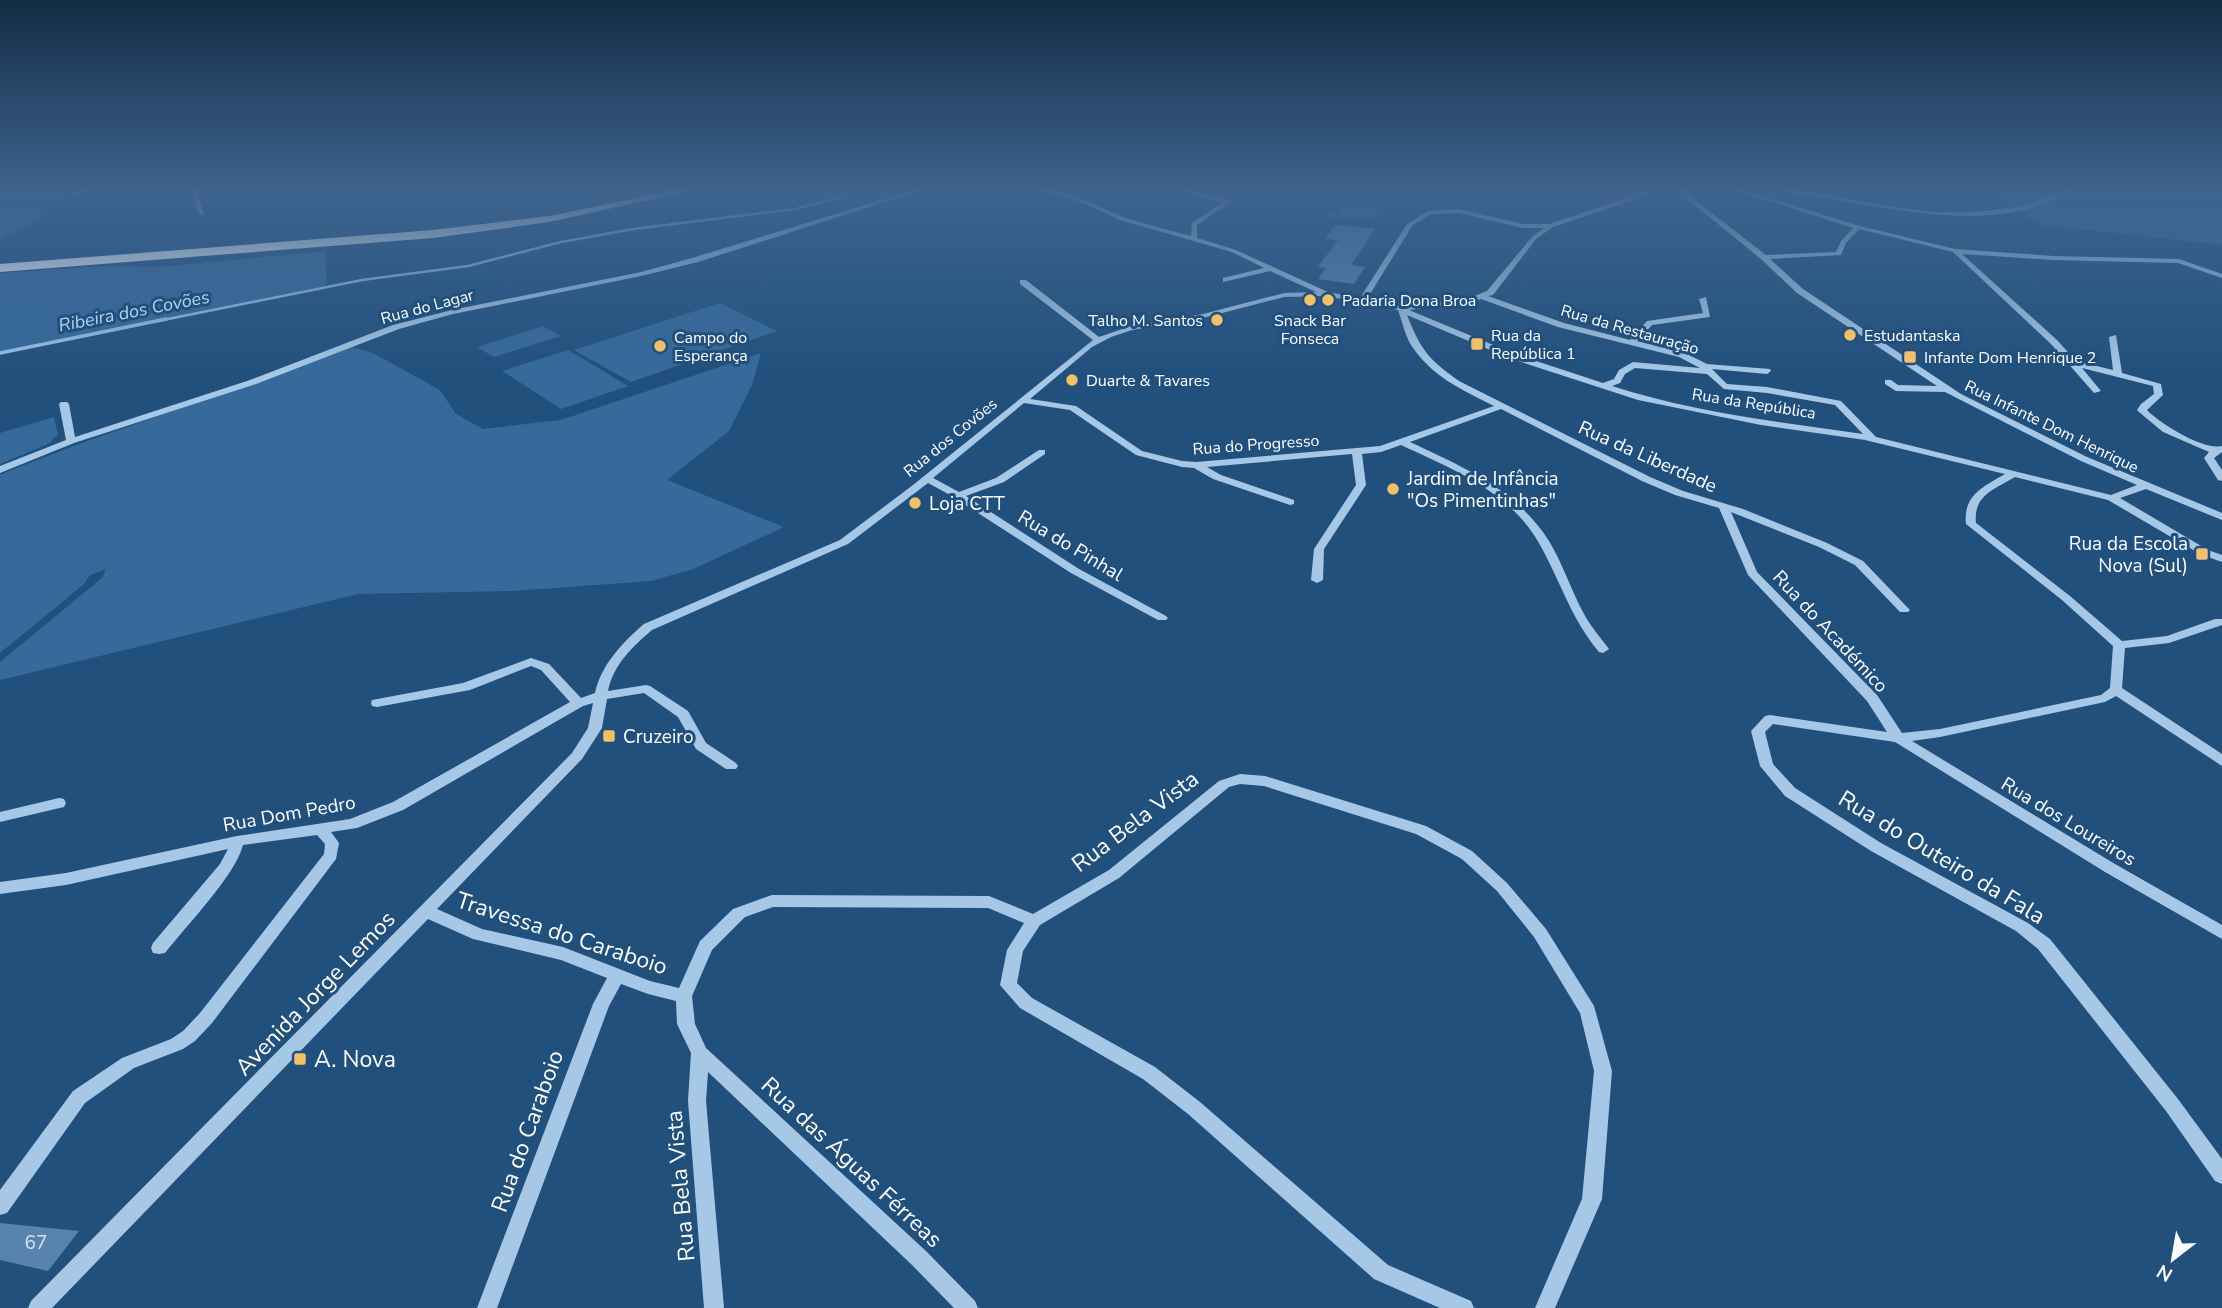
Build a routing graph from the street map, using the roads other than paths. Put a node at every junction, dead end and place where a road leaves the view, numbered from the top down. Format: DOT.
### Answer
graph roads {
  1 [pos="189,251"];
  2 [pos="207,251"];
  3 [pos="717,251"];
  4 [pos="1234,251"];
  5 [pos="1393,251"];
  6 [pos="1524,251"];
  7 [pos="1756,251"];
  8 [pos="1840,251"];
  9 [pos="1955,251"];
  10 [pos="115,257"];
  11 [pos="1764,257"];
  12 [pos="0,266"];
  13 [pos="1272,268"];
  14 [pos="2222,276"];
  15 [pos="1226,280"];
  16 [pos="1023,282"];
  17 [pos="1326,294"];
  18 [pos="1483,297"];
  19 [pos="1703,299"];
  20 [pos="1363,300"];
  21 [pos="1401,308"];
  22 [pos="2113,337"];
  23 [pos="1098,340"];
  24 [pos="1631,342"];
  25 [pos="2073,363"];
  26 [pos="1705,368"];
  27 [pos="1767,371"];
  28 [pos="2118,374"];
  29 [pos="1888,382"];
  30 [pos="1601,386"];
  31 [pos="1948,389"];
  32 [pos="2097,391"];
  33 [pos="1022,400"];
  34 [pos="64,404"];
  35 [pos="1501,406"];
  36 [pos="1873,439"];
  37 [pos="71,441"];
  38 [pos="1403,442"];
  39 [pos="2218,450"];
  40 [pos="1042,452"];
  41 [pos="1357,453"];
  42 [pos="1196,465"];
  43 [pos="0,470"];
  44 [pos="2014,473"];
  45 [pos="2222,478"];
  46 [pos="927,479"];
  47 [pos="2144,486"];
  48 [pos="958,496"];
  49 [pos="2112,498"];
  50 [pos="1290,502"];
  51 [pos="1724,508"];
  52 [pos="2222,517"];
  53 [pos="2222,559"];
  54 [pos="1317,580"];
  55 [pos="1904,610"];
  56 [pos="1162,618"];
  57 [pos="2219,622"];
  58 [pos="2119,645"];
  59 [pos="1604,649"];
  60 [pos="2116,690"];
  61 [pos="601,696"];
  62 [pos="377,703"];
  63 [pos="578,703"];
  64 [pos="1898,738"];
  65 [pos="2222,761"];
  66 [pos="731,766"];
  67 [pos="59,803"];
  68 [pos="0,817"];
  69 [pos="321,830"];
  70 [pos="237,841"];
  71 [pos="0,888"];
  72 [pos="426,911"];
  73 [pos="1034,921"];
  74 [pos="2222,933"];
  75 [pos="159,948"];
  76 [pos="618,974"];
  77 [pos="684,996"];
  78 [pos="700,1053"];
  79 [pos="2222,1175"];
  80 [pos="0,1206"];
  81 [pos="38,1308"];
  82 [pos="487,1308"];
  83 [pos="714,1308"];
  84 [pos="968,1308"];
  85 [pos="1464,1308"];
  86 [pos="1545,1308"];
  1 -- 10 [label="highway"];
  2 -- 10 [label="highway"];
  3 -- 37 [label="street, Rua do Lagar"];
  4 -- 13 [label="street"];
  5 -- 20 [label="street"];
  6 -- 18 [label="street"];
  7 -- 11 [label="street, Rua Infante Dom Henrique"];
  8 -- 11 [label="street"];
  9 -- 14 [label="street"];
  9 -- 25 [label="street"];
  10 -- 12 [label="highway"];
  11 -- 31 [label="street, Rua Infante Dom Henrique"];
  13 -- 15 [label="street"];
  13 -- 17 [label="street"];
  16 -- 23 [label="street"];
  17 -- 20 [label="street, Rua dos Covões"];
  17 -- 23 [label="street, Rua dos Covões"];
  18 -- 21 [label="street"];
  18 -- 24 [label="street, Rua da Restauração"];
  19 -- 24 [label="street"];
  20 -- 21 [label="street"];
  21 -- 30 [label="street, Rua da República"];
  21 -- 35 [label="street, Rua da Liberdade"];
  22 -- 28 [label="street"];
  23 -- 33 [label="street, Rua dos Covões"];
  24 -- 26 [label="street, Rua da Restauração"];
  25 -- 28 [label="street"];
  25 -- 32 [label="street"];
  26 -- 27 [label="street"];
  26 -- 30 [label="street"];
  26 -- 36 [label="street, Rua da Restauração"];
  28 -- 39 [label="street"];
  29 -- 31 [label="street"];
  30 -- 36 [label="street, Rua da República"];
  31 -- 47 [label="street, Rua Infante Dom Henrique"];
  33 -- 42 [label="street, Rua do Progresso"];
  33 -- 46 [label="street, Rua dos Covões"];
  34 -- 37 [label="street"];
  35 -- 38 [label="street, Rua do Progresso"];
  35 -- 51 [label="street, Rua da Liberdade"];
  36 -- 44 [label="street, Rua da República"];
  37 -- 43 [label="street"];
  38 -- 41 [label="street, Rua do Progresso"];
  38 -- 59 [label="street"];
  39 -- 45 [label="street"];
  40 -- 48 [label="street"];
  41 -- 42 [label="street, Rua do Progresso"];
  41 -- 54 [label="street"];
  42 -- 50 [label="street"];
  44 -- 49 [label="street, Rua da República"];
  44 -- 58 [label="street"];
  46 -- 48 [label="street, Rua do Pinhal"];
  46 -- 61 [label="street, Rua dos Covões"];
  47 -- 49 [label="street"];
  47 -- 52 [label="street, Rua Infante Dom Henrique"];
  48 -- 56 [label="street, Rua do Pinhal"];
  49 -- 53 [label="street, Rua da República"];
  51 -- 55 [label="street, Rua da Liberdade"];
  51 -- 64 [label="street, Rua do Académico"];
  57 -- 58 [label="street"];
  58 -- 60 [label="street"];
  60 -- 64 [label="street"];
  60 -- 65 [label="street"];
  61 -- 63 [label="street, Rua Dom Pedro"];
  61 -- 66 [label="street, Rua Dom Pedro"];
  61 -- 72 [label="street, Avenida Jorge Lemos"];
  62 -- 63 [label="street"];
  63 -- 69 [label="street, Rua Dom Pedro"];
  64 -- 74 [label="street, Rua dos Loureiros"];
  64 -- 79 [label="street, Rua do Outeiro da Fala"];
  67 -- 68 [label="street"];
  69 -- 70 [label="street, Rua Dom Pedro"];
  69 -- 80 [label="street"];
  70 -- 71 [label="street, Rua Dom Pedro"];
  70 -- 75 [label="street"];
  72 -- 76 [label="street, Travessa do Caraboio"];
  72 -- 81 [label="street, Avenida Jorge Lemos"];
  73 -- 77 [label="street"];
  73 -- 85 [label="street"];
  73 -- 86 [label="street, Rua Bela Vista"];
  76 -- 77 [label="street, Travessa do Caraboio"];
  76 -- 82 [label="street, Rua do Caraboio"];
  77 -- 78 [label="street, Rua Bela Vista"];
  78 -- 83 [label="street, Rua Bela Vista"];
  78 -- 84 [label="street, Rua das Águas Férreas"];
}
